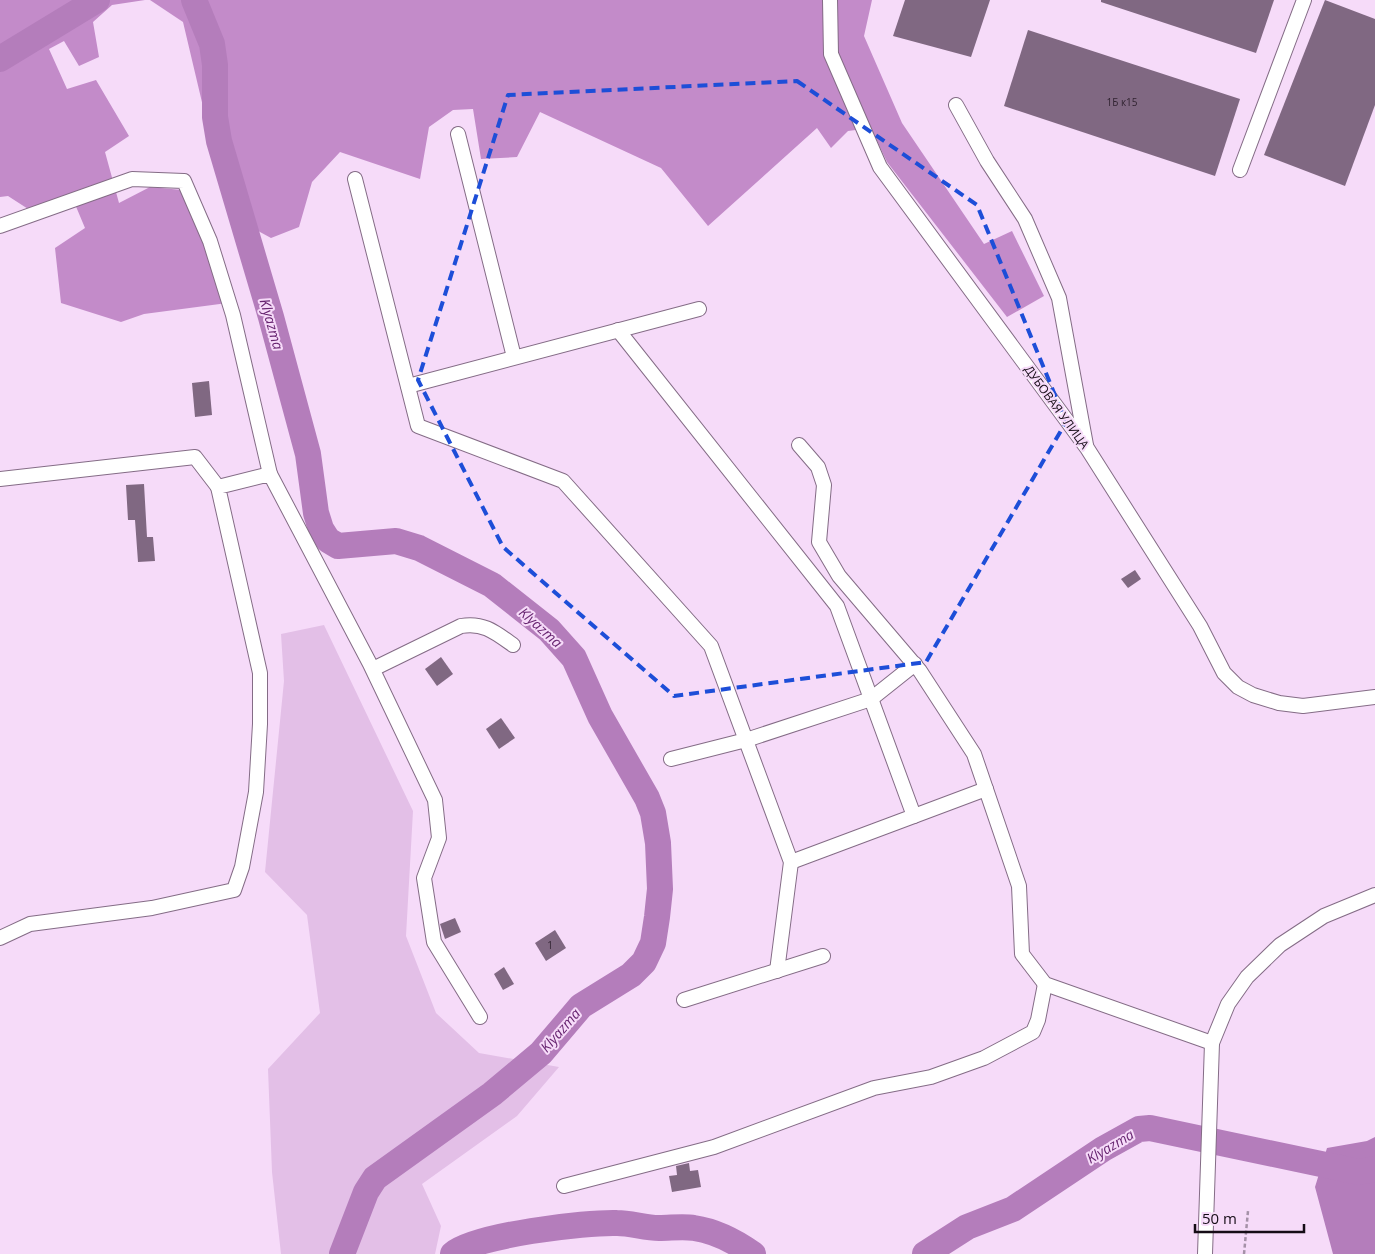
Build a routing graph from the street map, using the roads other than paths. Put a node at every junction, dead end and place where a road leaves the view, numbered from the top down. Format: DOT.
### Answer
graph roads {
  1 [pos="830,0"];
  2 [pos="1304,0"];
  3 [pos="956,105"];
  4 [pos="458,134"];
  5 [pos="1240,170"];
  6 [pos="355,179"];
  7 [pos="0,226"];
  8 [pos="700,309"];
  9 [pos="618,330"];
  10 [pos="514,357"];
  11 [pos="408,386"];
  12 [pos="799,445"];
  13 [pos="1087,448"];
  14 [pos="270,474"];
  15 [pos="0,479"];
  16 [pos="218,487"];
  17 [pos="513,645"];
  18 [pos="915,664"];
  19 [pos="373,669"];
  20 [pos="1375,697"];
  21 [pos="871,699"];
  22 [pos="746,740"];
  23 [pos="671,759"];
  24 [pos="986,789"];
  25 [pos="914,816"];
  26 [pos="791,862"];
  27 [pos="1375,895"];
  28 [pos="0,938"];
  29 [pos="823,956"];
  30 [pos="777,971"];
  31 [pos="1045,984"];
  32 [pos="684,1000"];
  33 [pos="480,1017"];
  34 [pos="1212,1043"];
  35 [pos="564,1186"];
  36 [pos="1205,1254"];
  1 -- 13 [label="street, ДУБОВАЯ УЛИЦА"];
  2 -- 5 [label="street"];
  3 -- 13 [label="street"];
  4 -- 10 [label="street"];
  6 -- 11 [label="street"];
  7 -- 14 [label="street"];
  8 -- 9 [label="street"];
  9 -- 10 [label="street"];
  9 -- 21 [label="street"];
  10 -- 11 [label="street"];
  11 -- 22 [label="street"];
  12 -- 18 [label="street"];
  13 -- 20 [label="street, ДУБОВАЯ УЛИЦА"];
  14 -- 16 [label="street"];
  14 -- 19 [label="street"];
  15 -- 16 [label="street"];
  16 -- 28 [label="street"];
  17 -- 19 [label="street"];
  18 -- 21 [label="street"];
  18 -- 24 [label="street"];
  19 -- 33 [label="street"];
  21 -- 22 [label="street"];
  21 -- 25 [label="street"];
  22 -- 23 [label="street"];
  22 -- 26 [label="street"];
  24 -- 25 [label="street"];
  24 -- 31 [label="street"];
  25 -- 26 [label="street"];
  26 -- 30 [label="street"];
  27 -- 34 [label="street"];
  29 -- 30 [label="street"];
  30 -- 32 [label="street"];
  31 -- 34 [label="street"];
  31 -- 35 [label="street"];
  34 -- 36 [label="street"];
}
